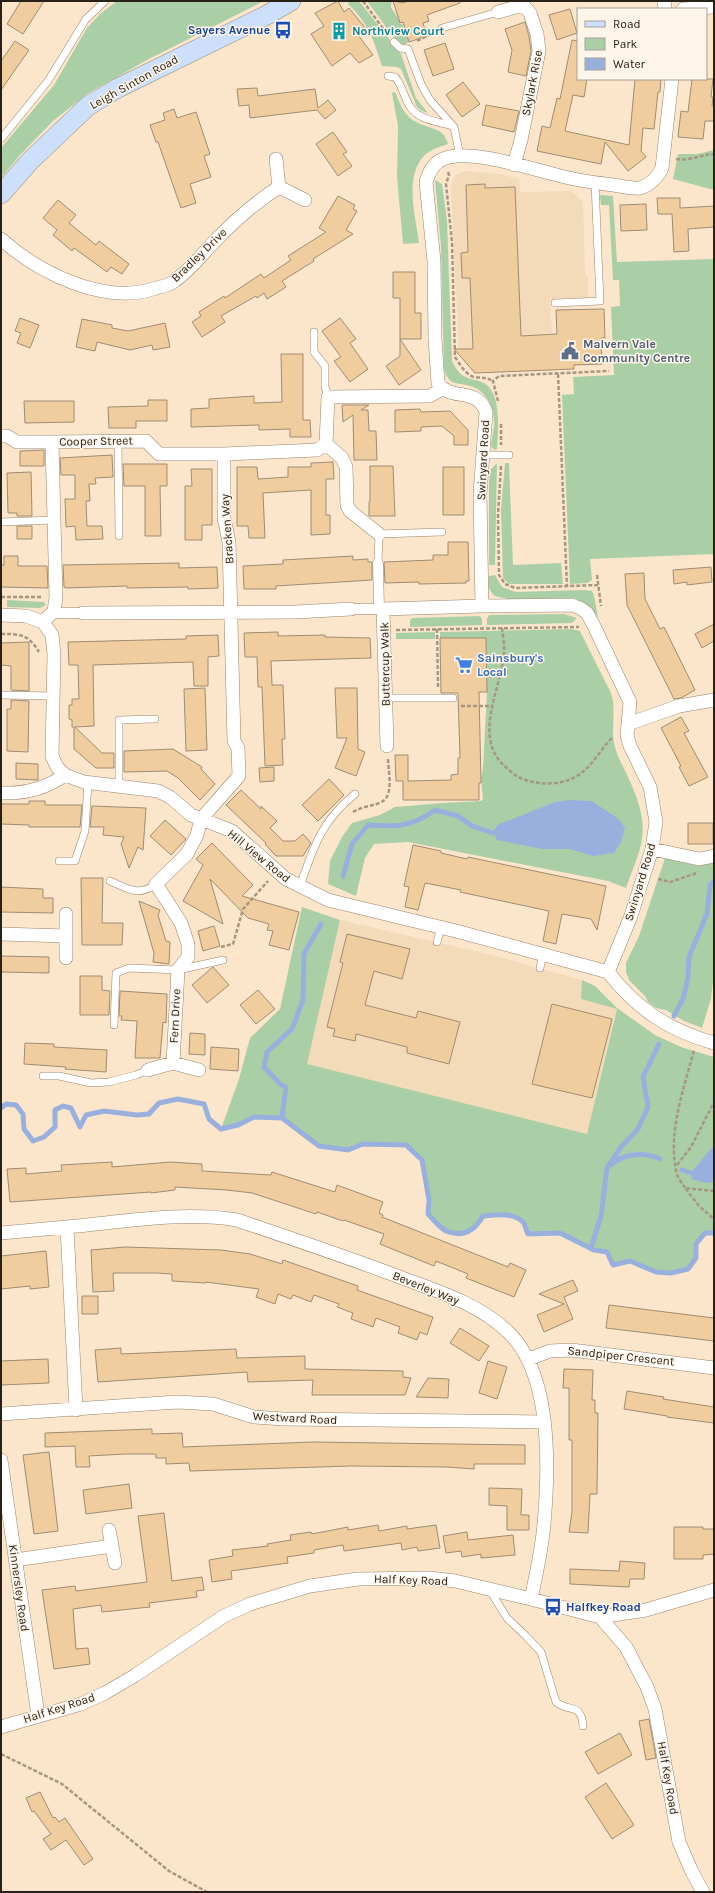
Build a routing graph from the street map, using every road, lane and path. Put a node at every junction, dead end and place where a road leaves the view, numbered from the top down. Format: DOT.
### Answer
graph roads {
  1 [pos="105,1"];
  2 [pos="291,1"];
  3 [pos="363,1"];
  4 [pos="522,3"];
  5 [pos="714,7"];
  6 [pos="698,8"];
  7 [pos="498,12"];
  8 [pos="442,28"];
  9 [pos="428,36"];
  10 [pos="417,40"];
  11 [pos="394,42"];
  12 [pos="388,76"];
  13 [pos="672,80"];
  14 [pos="454,127"];
  15 [pos="1,139"];
  16 [pos="714,154"];
  17 [pos="460,156"];
  18 [pos="663,158"];
  19 [pos="276,159"];
  20 [pos="443,159"];
  21 [pos="514,165"];
  22 [pos="595,183"];
  23 [pos="279,187"];
  24 [pos="1,194"];
  25 [pos="305,200"];
  26 [pos="1,239"];
  27 [pos="555,303"];
  28 [pos="314,332"];
  29 [pos="609,371"];
  30 [pos="558,373"];
  31 [pos="493,381"];
  32 [pos="442,389"];
  33 [pos="328,397"];
  34 [pos="498,403"];
  35 [pos="501,422"];
  36 [pos="1,436"];
  37 [pos="118,441"];
  38 [pos="52,442"];
  39 [pos="326,444"];
  40 [pos="224,454"];
  41 [pos="483,455"];
  42 [pos="505,455"];
  43 [pos="54,520"];
  44 [pos="1,522"];
  45 [pos="442,532"];
  46 [pos="379,534"];
  47 [pos="119,536"];
  48 [pos="378,563"];
  49 [pos="597,575"];
  50 [pos="598,585"];
  51 [pos="567,587"];
  52 [pos="1,596"];
  53 [pos="56,597"];
  54 [pos="482,606"];
  55 [pos="351,609"];
  56 [pos="381,609"];
  57 [pos="230,612"];
  58 [pos="83,613"];
  59 [pos="1,616"];
  60 [pos="47,618"];
  61 [pos="594,626"];
  62 [pos="502,628"];
  63 [pos="437,629"];
  64 [pos="384,630"];
  65 [pos="1,634"];
  66 [pos="54,654"];
  67 [pos="1,695"];
  68 [pos="53,696"];
  69 [pos="386,698"];
  70 [pos="439,698"];
  71 [pos="453,698"];
  72 [pos="714,700"];
  73 [pos="454,706"];
  74 [pos="492,706"];
  75 [pos="155,719"];
  76 [pos="628,724"];
  77 [pos="387,746"];
  78 [pos="65,775"];
  79 [pos="88,782"];
  80 [pos="119,785"];
  81 [pos="1,793"];
  82 [pos="355,794"];
  83 [pos="349,816"];
  84 [pos="201,819"];
  85 [pos="652,849"];
  86 [pos="714,856"];
  87 [pos="59,861"];
  88 [pos="703,871"];
  89 [pos="277,872"];
  90 [pos="644,875"];
  91 [pos="110,881"];
  92 [pos="156,884"];
  93 [pos="300,886"];
  94 [pos="66,914"];
  95 [pos="441,927"];
  96 [pos="1,934"];
  97 [pos="66,936"];
  98 [pos="437,942"];
  99 [pos="218,948"];
  100 [pos="543,954"];
  101 [pos="66,958"];
  102 [pos="222,960"];
  103 [pos="540,968"];
  104 [pos="178,970"];
  105 [pos="608,972"];
  106 [pos="114,1025"];
  107 [pos="698,1038"];
  108 [pos="714,1043"];
  109 [pos="173,1063"];
  110 [pos="148,1070"];
  111 [pos="199,1070"];
  112 [pos="43,1076"];
  113 [pos="714,1102"];
  114 [pos="676,1166"];
  115 [pos="685,1188"];
  116 [pos="714,1191"];
  117 [pos="714,1219"];
  118 [pos="67,1227"];
  119 [pos="1,1233"];
  120 [pos="529,1359"];
  121 [pos="714,1368"];
  122 [pos="76,1410"];
  123 [pos="1,1414"];
  124 [pos="544,1422"];
  125 [pos="1,1460"];
  126 [pos="109,1530"];
  127 [pos="112,1546"];
  128 [pos="14,1560"];
  129 [pos="115,1563"];
  130 [pos="488,1589"];
  131 [pos="714,1590"];
  132 [pos="531,1599"];
  133 [pos="600,1617"];
  134 [pos="38,1715"];
  135 [pos="583,1726"];
  136 [pos="1,1727"];
  137 [pos="1,1754"];
  138 [pos="207,1892"];
  139 [pos="703,1892"];
  1 -- 15 [label="lane"];
  2 -- 24 [label="main road, Leigh Sinton Road"];
  3 -- 11 [label="path"];
  4 -- 7 [label="street, Skylark Rise"];
  4 -- 21 [label="street, Skylark Rise"];
  5 -- 6 [label="street"];
  7 -- 8 [label="lane"];
  9 -- 10 [label="path"];
  11 -- 14 [label="lane"];
  12 -- 14 [label="lane"];
  13 -- 18 [label="street"];
  14 -- 17 [label="lane"];
  16 -- 18 [label="path"];
  17 -- 20 [label="street"];
  17 -- 21 [label="street"];
  18 -- 22 [label="street"];
  19 -- 23 [label="street"];
  20 -- 31 [label="path"];
  20 -- 32 [label="street"];
  21 -- 22 [label="street"];
  22 -- 27 [label="lane"];
  23 -- 25 [label="street"];
  23 -- 26 [label="street, Bradley Drive"];
  28 -- 33 [label="lane"];
  29 -- 30 [label="path"];
  30 -- 31 [label="path"];
  30 -- 51 [label="path"];
  31 -- 34 [label="path"];
  32 -- 33 [label="street"];
  32 -- 41 [label="street, Swinyard Road"];
  33 -- 39 [label="street"];
  35 -- 42 [label="path"];
  36 -- 38 [label="street"];
  37 -- 38 [label="street, Cooper Street"];
  37 -- 40 [label="street, Cooper Street"];
  37 -- 47 [label="lane"];
  38 -- 43 [label="street, Cooper Street"];
  39 -- 40 [label="street"];
  39 -- 46 [label="street"];
  40 -- 57 [label="street, Bracken Way"];
  41 -- 42 [label="lane"];
  41 -- 54 [label="street, Swinyard Road"];
  42 -- 51 [label="path"];
  43 -- 44 [label="lane"];
  43 -- 53 [label="street, Cooper Street"];
  45 -- 46 [label="lane"];
  46 -- 48 [label="lane"];
  48 -- 56 [label="street"];
  49 -- 50 [label="path"];
  50 -- 51 [label="path"];
  50 -- 61 [label="path"];
  52 -- 53 [label="path"];
  53 -- 60 [label="street, Cooper Street"];
  54 -- 56 [label="street, Buttercup Walk"];
  54 -- 61 [label="street, Swinyard Road"];
  55 -- 56 [label="street"];
  55 -- 57 [label="street"];
  56 -- 64 [label="street, Buttercup Walk"];
  57 -- 58 [label="street"];
  57 -- 84 [label="street, Bracken Way"];
  58 -- 60 [label="street"];
  59 -- 60 [label="street"];
  60 -- 66 [label="street"];
  61 -- 62 [label="path"];
  61 -- 76 [label="street, Swinyard Road"];
  62 -- 63 [label="path"];
  62 -- 74 [label="path"];
  63 -- 64 [label="path"];
  63 -- 70 [label="path"];
  64 -- 69 [label="street, Buttercup Walk"];
  65 -- 66 [label="path"];
  66 -- 68 [label="street"];
  67 -- 68 [label="lane"];
  68 -- 78 [label="street"];
  69 -- 70 [label="lane"];
  69 -- 77 [label="street, Buttercup Walk"];
  70 -- 71 [label="lane"];
  72 -- 76 [label="street"];
  73 -- 74 [label="path"];
  74 -- 76 [label="path"];
  75 -- 80 [label="lane"];
  76 -- 85 [label="street, Swinyard Road"];
  77 -- 83 [label="path"];
  78 -- 79 [label="street, Hill View Road"];
  78 -- 81 [label="street"];
  79 -- 80 [label="street, Hill View Road"];
  79 -- 87 [label="lane"];
  80 -- 84 [label="street, Hill View Road"];
  82 -- 93 [label="lane"];
  84 -- 89 [label="street, Hill View Road"];
  84 -- 92 [label="street"];
  85 -- 86 [label="street"];
  85 -- 90 [label="street, Swinyard Road"];
  88 -- 90 [label="path"];
  89 -- 93 [label="street, Hill View Road"];
  89 -- 99 [label="path"];
  90 -- 105 [label="street, Swinyard Road"];
  91 -- 92 [label="lane"];
  92 -- 104 [label="street, Fern Drive"];
  93 -- 95 [label="street, Hill View Road"];
  94 -- 97 [label="street"];
  95 -- 98 [label="lane"];
  95 -- 100 [label="street, Hill View Road"];
  96 -- 97 [label="street"];
  97 -- 101 [label="street"];
  100 -- 103 [label="lane"];
  100 -- 105 [label="street, Hill View Road"];
  102 -- 104 [label="lane"];
  104 -- 106 [label="lane"];
  104 -- 109 [label="street, Fern Drive"];
  105 -- 107 [label="street"];
  107 -- 108 [label="street"];
  107 -- 114 [label="path"];
  109 -- 110 [label="street"];
  109 -- 111 [label="street"];
  110 -- 112 [label="lane"];
  113 -- 114 [label="path"];
  114 -- 115 [label="path"];
  115 -- 116 [label="path"];
  115 -- 117 [label="path"];
  118 -- 119 [label="street, Beverley Way"];
  118 -- 120 [label="street, Beverley Way"];
  118 -- 122 [label="street"];
  120 -- 121 [label="street, Sandpiper Crescent"];
  120 -- 124 [label="street, Beverley Way"];
  122 -- 123 [label="street, Westward Road"];
  122 -- 124 [label="street, Westward Road"];
  124 -- 132 [label="street, Beverley Way"];
  125 -- 128 [label="street, Kinnersley Road"];
  126 -- 127 [label="street"];
  127 -- 128 [label="street"];
  127 -- 129 [label="street"];
  128 -- 134 [label="street, Kinnersley Road"];
  130 -- 132 [label="street, Half Key Road"];
  130 -- 134 [label="street, Half Key Road"];
  130 -- 135 [label="lane"];
  131 -- 133 [label="street"];
  132 -- 133 [label="street, Half Key Road"];
  133 -- 139 [label="street, Half Key Road"];
  134 -- 136 [label="street, Half Key Road"];
  137 -- 138 [label="path"];
}
